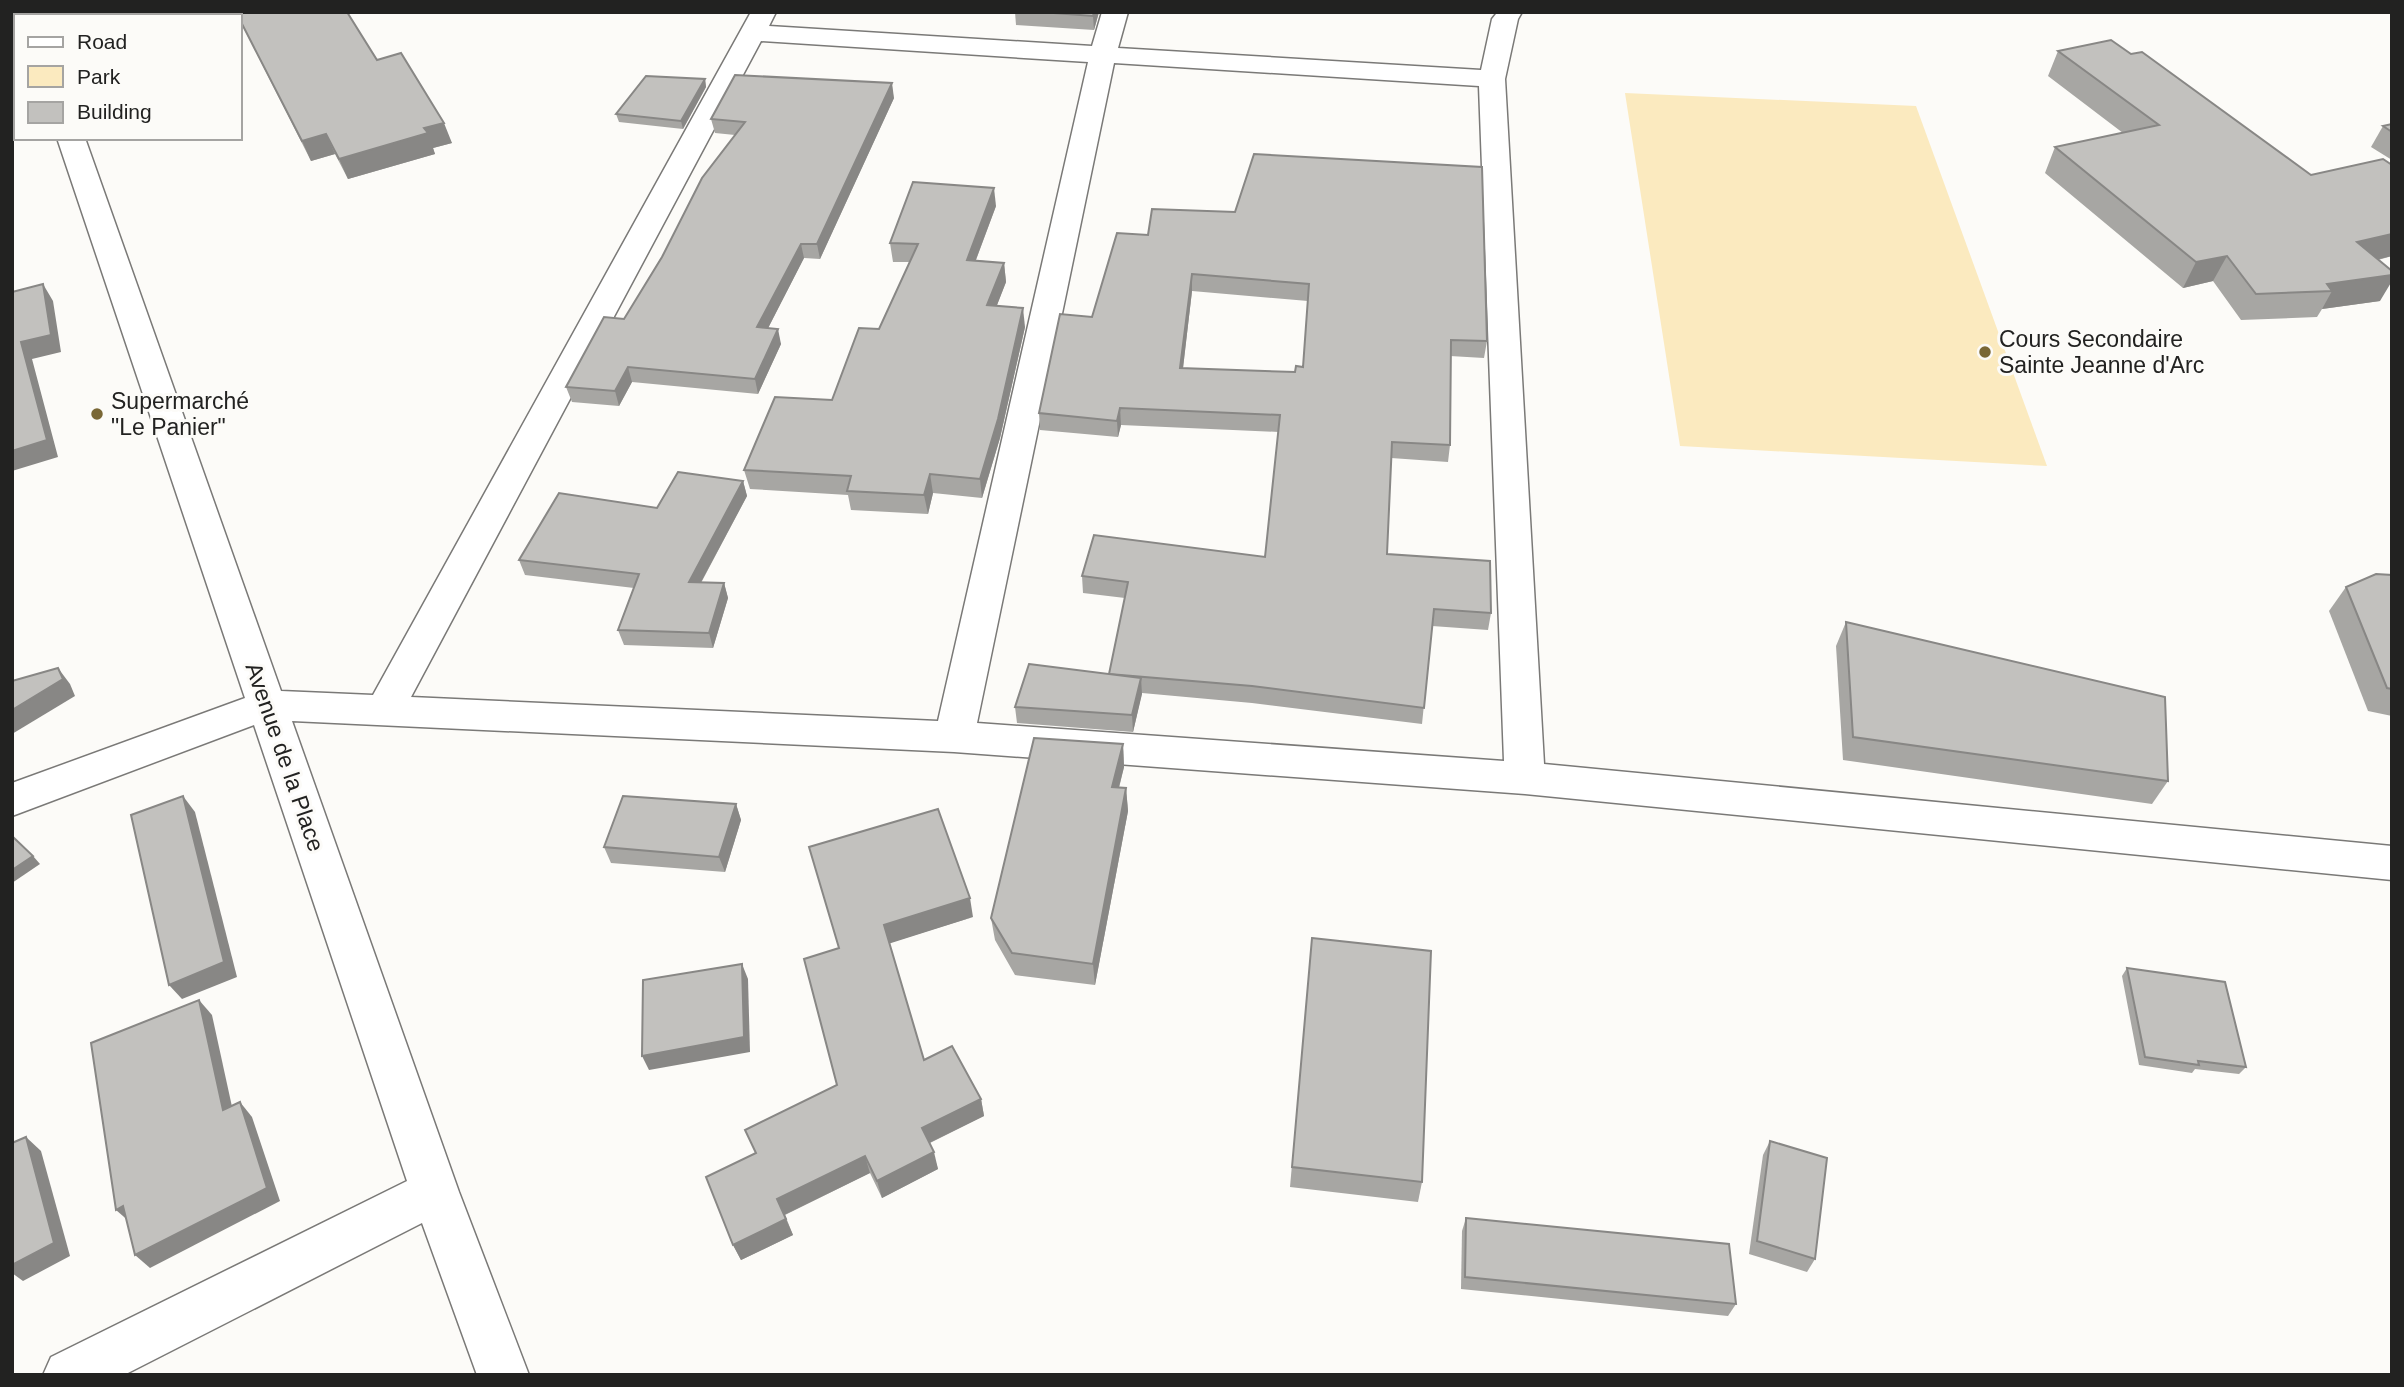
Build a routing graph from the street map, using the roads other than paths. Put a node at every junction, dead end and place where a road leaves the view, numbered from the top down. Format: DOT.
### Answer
graph roads {
  1 [pos="1115,12"];
  2 [pos="1510,12"];
  3 [pos="758,23"];
  4 [pos="1103,55"];
  5 [pos="1492,79"];
  6 [pos="72,140"];
  7 [pos="267,705"];
  8 [pos="385,709"];
  9 [pos="954,737"];
  10 [pos="1525,778"];
  11 [pos="12,800"];
  12 [pos="2392,863"];
  13 [pos="435,1192"];
  14 [pos="69,1375"];
  15 [pos="503,1375"];
  1 -- 4 [label="street"];
  2 -- 5 [label="street"];
  3 -- 4 [label="street"];
  3 -- 8 [label="street"];
  4 -- 5 [label="street"];
  4 -- 9 [label="street"];
  5 -- 10 [label="street"];
  6 -- 7 [label="street, Avenue de la Place"];
  7 -- 8 [label="street"];
  7 -- 11 [label="street"];
  7 -- 13 [label="street, Avenue de la Place"];
  8 -- 9 [label="street"];
  9 -- 10 [label="street"];
  10 -- 12 [label="street"];
  13 -- 14 [label="street"];
  13 -- 15 [label="street, Avenue de la Place"];
}
